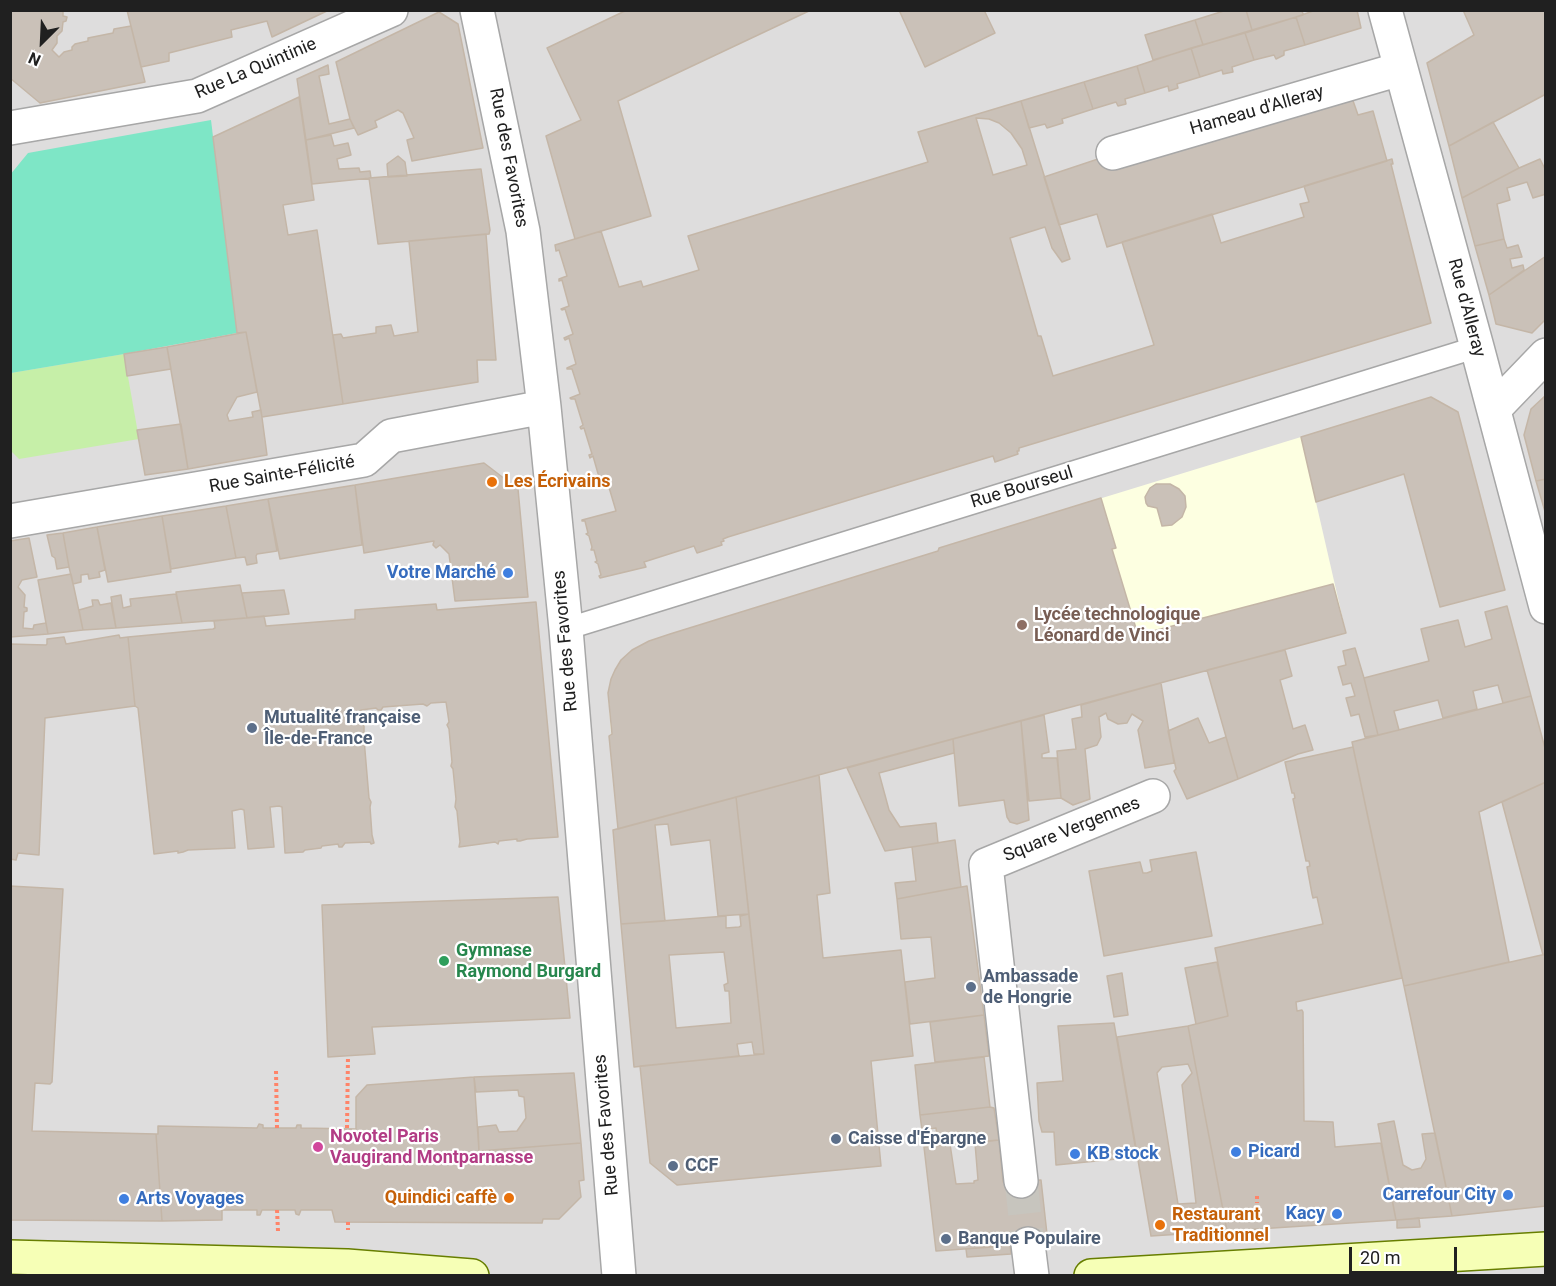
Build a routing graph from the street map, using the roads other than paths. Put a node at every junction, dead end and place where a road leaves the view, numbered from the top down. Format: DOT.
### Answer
graph roads {
  1 [pos="391,10"];
  2 [pos="477,10"];
  3 [pos="1385,10"];
  4 [pos="1400,69"];
  5 [pos="10,128"];
  6 [pos="1113,153"];
  7 [pos="1477,347"];
  8 [pos="1545,355"];
  9 [pos="544,407"];
  10 [pos="1494,409"];
  11 [pos="10,521"];
  12 [pos="1545,607"];
  13 [pos="566,629"];
  14 [pos="1153,796"];
  15 [pos="1021,1181"];
  16 [pos="1545,1249"];
  17 [pos="10,1257"];
  18 [pos="1359,1268"];
  19 [pos="1148,1274"];
  20 [pos="472,1275"];
  21 [pos="619,1275"];
  22 [pos="1091,1275"];
  1 -- 5 [label="street, Rue La Quintinie"];
  2 -- 9 [label="street, Rue des Favorites"];
  3 -- 4 [label="street, Rue d'Alleray"];
  4 -- 6 [label="street, Hameau d'Alleray"];
  4 -- 7 [label="street, Rue d'Alleray"];
  7 -- 10 [label="street, Rue d'Alleray"];
  7 -- 13 [label="lane, Rue Bourseul"];
  8 -- 10 [label="street"];
  9 -- 11 [label="street, Rue Sainte-Félicité"];
  9 -- 13 [label="street, Rue des Favorites"];
  10 -- 12 [label="street, Rue d'Alleray"];
  13 -- 21 [label="street, Rue des Favorites"];
  14 -- 15 [label="street, Square Vergennes"];
  16 -- 18 [label="main road"];
  17 -- 20 [label="main road"];
  18 -- 19 [label="main road"];
  19 -- 22 [label="main road"];
}
